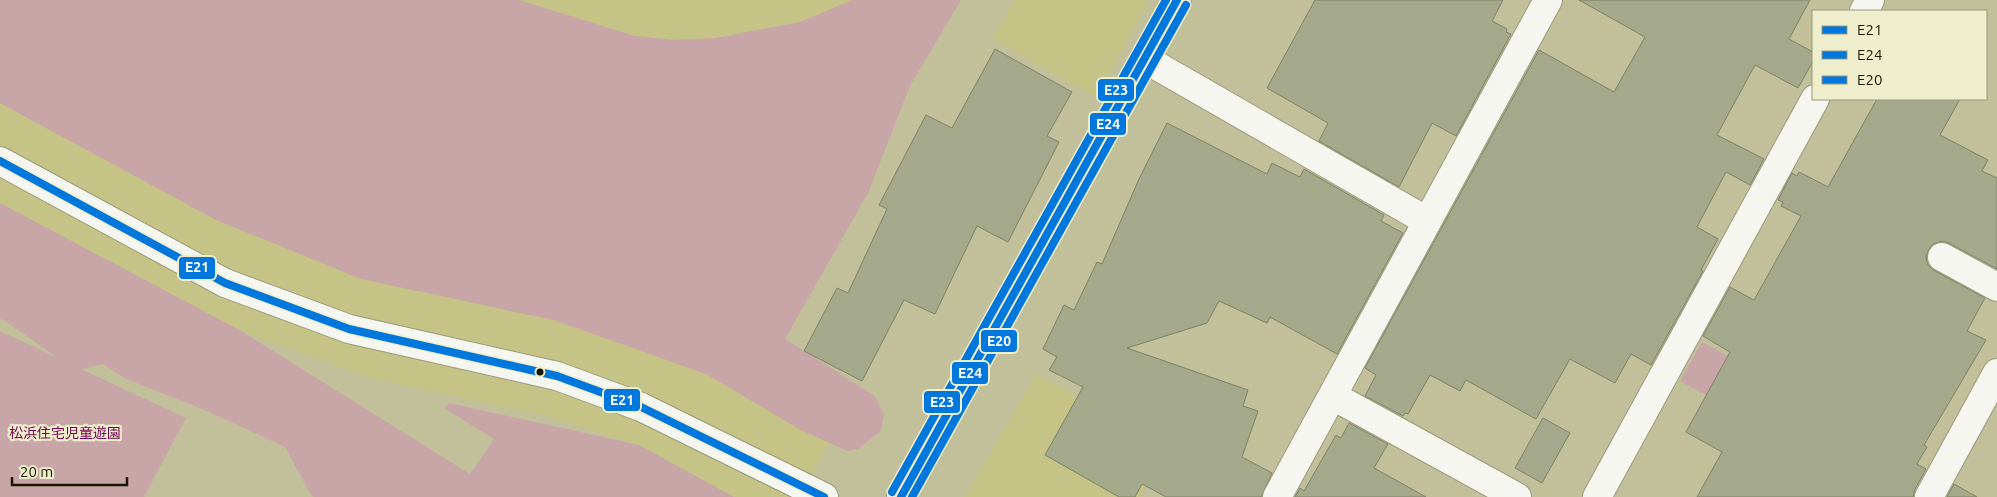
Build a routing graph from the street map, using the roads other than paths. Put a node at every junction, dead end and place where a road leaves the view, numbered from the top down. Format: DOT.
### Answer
graph roads {
  1 [pos="1177,0"];
  2 [pos="1548,0"];
  3 [pos="1144,59"];
  4 [pos="1815,100"];
  5 [pos="0,161"];
  6 [pos="1427,221"];
  7 [pos="1942,257"];
  8 [pos="1997,287"];
  9 [pos="1997,373"];
  10 [pos="1333,396"];
  11 [pos="824,497"];
  12 [pos="901,497"];
  13 [pos="1277,497"];
  14 [pos="1517,497"];
  15 [pos="1597,497"];
  16 [pos="1929,497"];
  1 -- 3 [label="highway"];
  2 -- 6 [label="street"];
  3 -- 6 [label="street"];
  3 -- 12 [label="highway"];
  4 -- 15 [label="street"];
  5 -- 11 [label="street"];
  6 -- 10 [label="street"];
  7 -- 8 [label="street"];
  9 -- 16 [label="street"];
  10 -- 13 [label="street"];
  10 -- 14 [label="street"];
}
